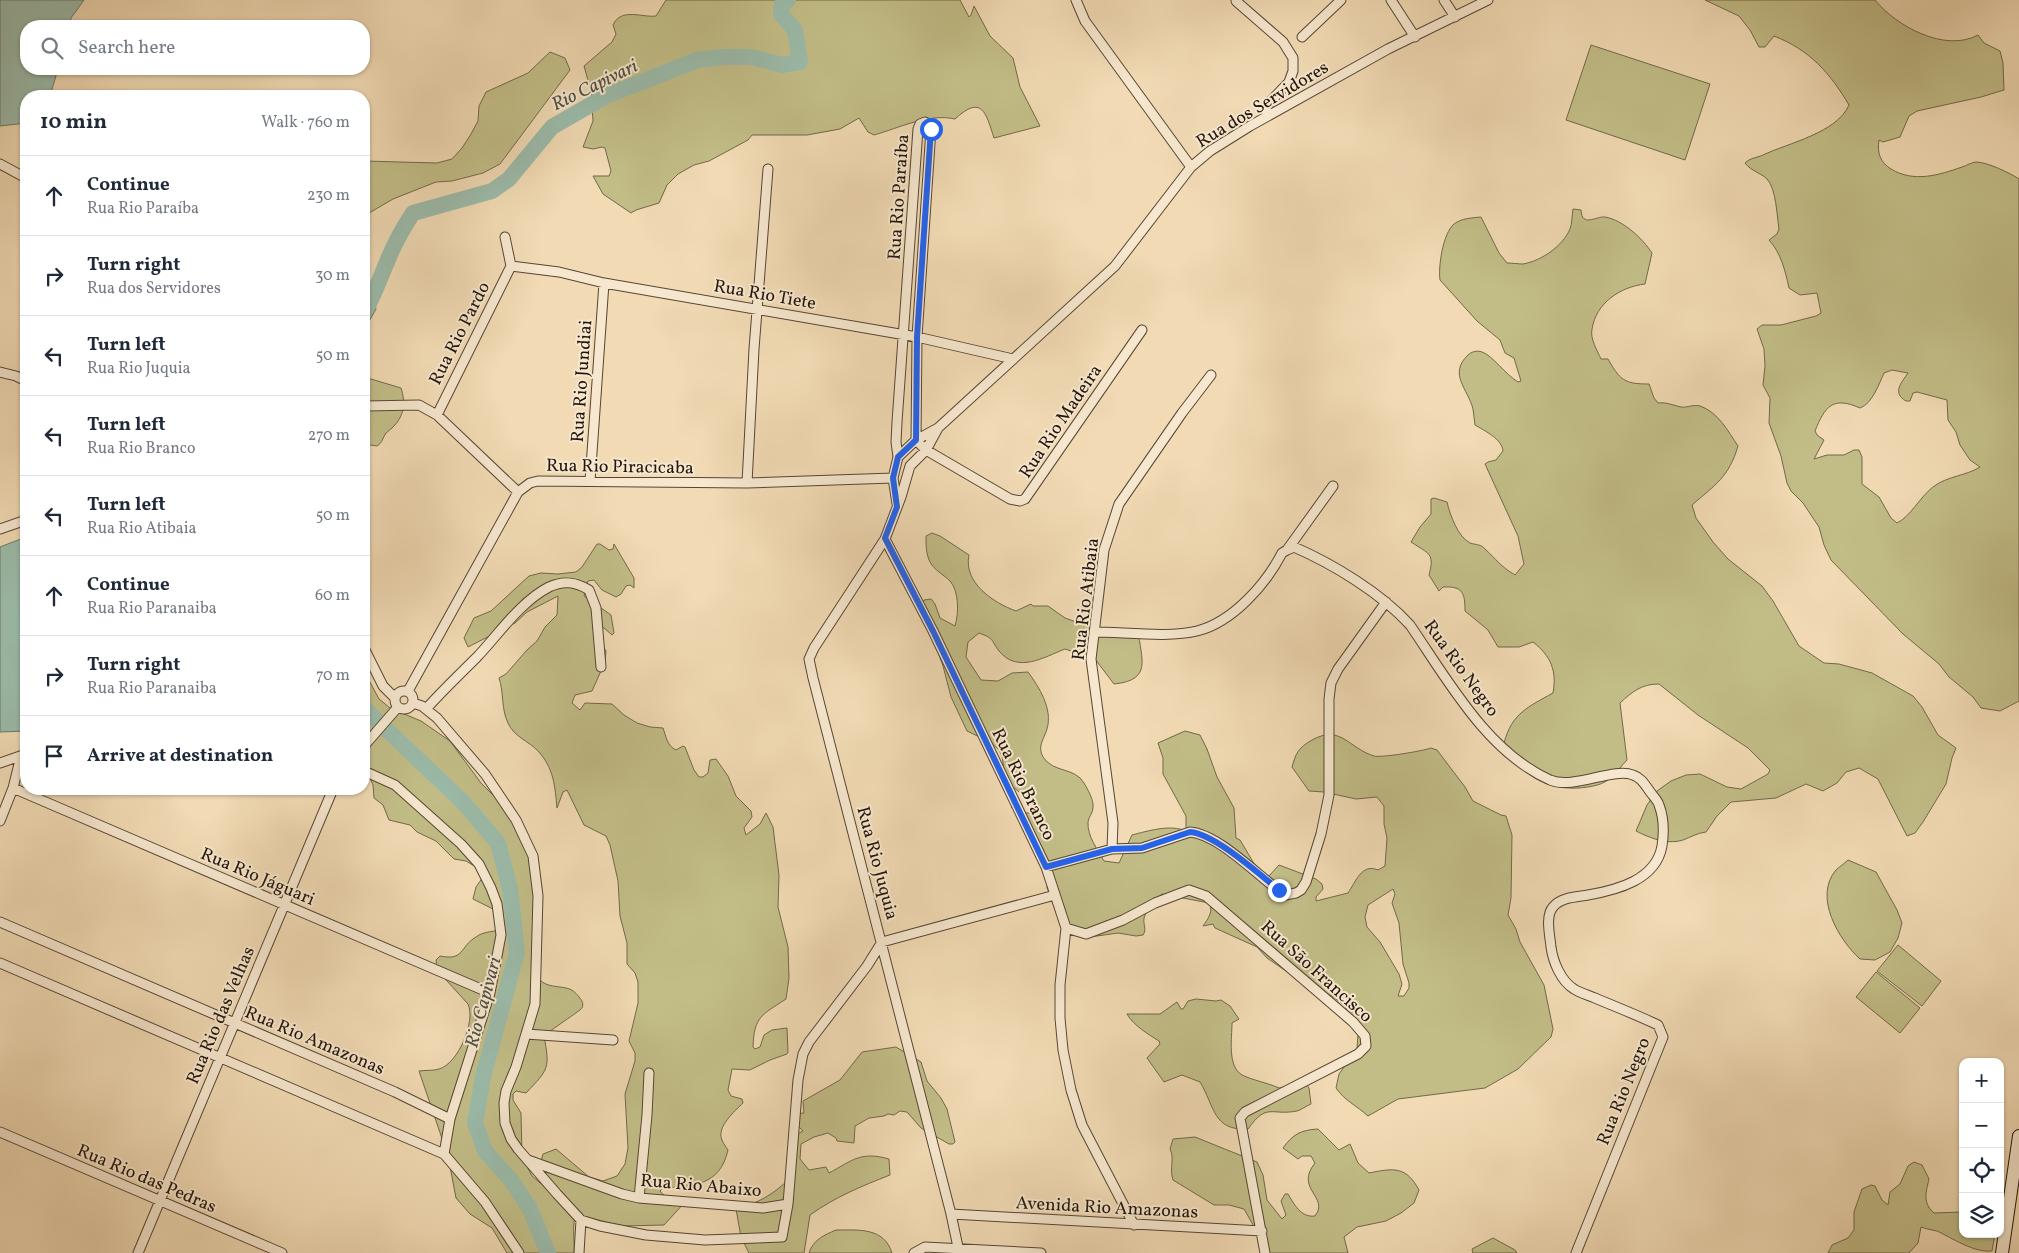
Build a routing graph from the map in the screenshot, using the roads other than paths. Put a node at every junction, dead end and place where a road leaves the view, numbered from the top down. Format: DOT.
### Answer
graph roads {
  1 [pos="1076,0"];
  2 [pos="1341,0"];
  3 [pos="1391,0"];
  4 [pos="1444,0"];
  5 [pos="1488,0"];
  6 [pos="1236,1"];
  7 [pos="1455,17"];
  8 [pos="1302,37"];
  9 [pos="1415,37"];
  10 [pos="1267,116"];
  11 [pos="0,164"];
  12 [pos="1191,166"];
  13 [pos="768,169"];
  14 [pos="20,175"];
  15 [pos="505,237"];
  16 [pos="511,266"];
  17 [pos="604,283"];
  18 [pos="757,309"];
  19 [pos="1142,330"];
  20 [pos="904,335"];
  21 [pos="917,337"];
  22 [pos="1013,359"];
  23 [pos="0,372"];
  24 [pos="1211,375"];
  25 [pos="20,378"];
  26 [pos="370,406"];
  27 [pos="437,415"];
  28 [pos="938,428"];
  29 [pos="916,440"];
  30 [pos="926,450"];
  31 [pos="898,457"];
  32 [pos="910,466"];
  33 [pos="893,478"];
  34 [pos="590,481"];
  35 [pos="747,483"];
  36 [pos="1333,486"];
  37 [pos="518,492"];
  38 [pos="897,507"];
  39 [pos="20,522"];
  40 [pos="0,529"];
  41 [pos="885,538"];
  42 [pos="1287,550"];
  43 [pos="1386,602"];
  44 [pos="1094,632"];
  45 [pos="370,660"];
  46 [pos="601,667"];
  47 [pos="408,691"];
  48 [pos="397,703"];
  49 [pos="413,703"];
  50 [pos="426,709"];
  51 [pos="370,740"];
  52 [pos="20,756"];
  53 [pos="0,763"];
  54 [pos="20,767"];
  55 [pos="370,774"];
  56 [pos="13,788"];
  57 [pos="20,791"];
  58 [pos="29,795"];
  59 [pos="330,795"];
  60 [pos="0,821"];
  61 [pos="1112,849"];
  62 [pos="1046,867"];
  63 [pos="1055,895"];
  64 [pos="283,905"];
  65 [pos="0,922"];
  66 [pos="1066,928"];
  67 [pos="882,942"];
  68 [pos="0,963"];
  69 [pos="490,993"];
  70 [pos="235,1024"];
  71 [pos="526,1034"];
  72 [pos="613,1040"];
  73 [pos="220,1059"];
  74 [pos="649,1073"];
  75 [pos="450,1119"];
  76 [pos="0,1132"];
  77 [pos="2019,1136"];
  78 [pos="444,1154"];
  79 [pos="525,1159"];
  80 [pos="640,1198"];
  81 [pos="160,1201"];
  82 [pos="784,1205"];
  83 [pos="951,1214"];
  84 [pos="581,1220"];
  85 [pos="1134,1225"];
  86 [pos="1262,1231"];
  87 [pos="958,1248"];
  88 [pos="138,1253"];
  89 [pos="282,1253"];
  90 [pos="519,1253"];
  91 [pos="579,1253"];
  92 [pos="914,1253"];
  93 [pos="1041,1253"];
  94 [pos="1264,1253"];
  95 [pos="1576,1253"];
  96 [pos="2002,1253"];
  1 -- 12 [label="street"];
  2 -- 8 [label="street"];
  3 -- 9 [label="street"];
  4 -- 7 [label="street"];
  5 -- 7 [label="street, Rua dos Servidores"];
  6 -- 10 [label="street"];
  7 -- 9 [label="street, Rua dos Servidores"];
  9 -- 10 [label="street, Rua dos Servidores"];
  10 -- 12 [label="street, Rua dos Servidores"];
  11 -- 14 [label="street"];
  12 -- 22 [label="street, Rua dos Servidores"];
  13 -- 18 [label="street"];
  15 -- 16 [label="street"];
  16 -- 17 [label="street, Rua Rio Tiete"];
  16 -- 27 [label="street, Rua Rio Pardo"];
  17 -- 18 [label="street, Rua Rio Tiete"];
  17 -- 34 [label="street, Rua Rio Jundiai"];
  18 -- 20 [label="street, Rua Rio Tiete"];
  18 -- 35 [label="street"];
  19 -- 30 [label="street, Rua Rio Madeira"];
  20 -- 21 [label="street, Rua Rio Tiete"];
  20 -- 21 [label="street, Rua Rio Paraíba"];
  20 -- 31 [label="street, Rua Rio Paraíba"];
  21 -- 22 [label="street, Rua Rio Tiete"];
  21 -- 29 [label="street, Rua Rio Paraíba"];
  22 -- 28 [label="street, Rua dos Servidores"];
  23 -- 25 [label="street"];
  24 -- 44 [label="street, Rua Rio Atibaia"];
  26 -- 27 [label="street, Rua Rio Pardo"];
  27 -- 37 [label="street, Rua Rio Pardo"];
  28 -- 29 [label="street, Rua dos Servidores"];
  28 -- 30 [label="street, Rua dos Servidores"];
  29 -- 30 [label="street, Rua Rio Madeira"];
  29 -- 31 [label="street, Rua dos Servidores"];
  30 -- 32 [label="street, Rua dos Servidores"];
  31 -- 32 [label="street"];
  31 -- 33 [label="street, Rua Rio Paraíba"];
  32 -- 38 [label="street, Rua Rio Juquia"];
  33 -- 35 [label="street, Rua Rio Piracicaba"];
  33 -- 38 [label="street, Rua Rio Juquia"];
  34 -- 35 [label="street, Rua Rio Piracicaba"];
  34 -- 37 [label="street, Rua Rio Piracicaba"];
  36 -- 42 [label="street"];
  37 -- 47 [label="street"];
  38 -- 41 [label="street, Rua Rio Juquia"];
  39 -- 40 [label="street"];
  41 -- 62 [label="street, Rua Rio Branco"];
  41 -- 67 [label="street, Rua Rio Juquia"];
  42 -- 43 [label="street, Rua Rio Negro"];
  42 -- 44 [label="street"];
  43 -- 61 [label="street"];
  43 -- 95 [label="street, Rua Rio Negro"];
  44 -- 61 [label="street, Rua Rio Atibaia"];
  45 -- 48 [label="street"];
  46 -- 50 [label="street"];
  47 -- 48 [label="street"];
  47 -- 49 [label="street"];
  48 -- 49 [label="street"];
  48 -- 51 [label="street"];
  49 -- 50 [label="street"];
  50 -- 71 [label="street"];
  52 -- 53 [label="street"];
  54 -- 56 [label="street"];
  55 -- 69 [label="street"];
  56 -- 57 [label="street, Rua Rio Jáguari"];
  56 -- 60 [label="street"];
  58 -- 64 [label="street, Rua Rio Jáguari"];
  59 -- 64 [label="street, Rua Rio das Velhas"];
  61 -- 62 [label="street"];
  62 -- 63 [label="street, Rua Rio Branco"];
  63 -- 66 [label="street, Rua Rio Branco"];
  63 -- 67 [label="street"];
  64 -- 69 [label="street, Rua Rio Jáguari"];
  64 -- 70 [label="street, Rua Rio das Velhas"];
  65 -- 70 [label="street, Rua Rio Amazonas"];
  66 -- 85 [label="street, Rua Rio Branco"];
  66 -- 86 [label="street, Rua São Francisco"];
  67 -- 82 [label="street"];
  67 -- 83 [label="street, Rua Rio Juquia"];
  68 -- 73 [label="street"];
  69 -- 75 [label="street"];
  70 -- 73 [label="street, Rua Rio das Velhas"];
  70 -- 75 [label="street, Rua Rio Amazonas"];
  71 -- 72 [label="street"];
  71 -- 79 [label="street"];
  73 -- 78 [label="street"];
  73 -- 81 [label="street, Rua Rio das Velhas"];
  74 -- 80 [label="street"];
  75 -- 78 [label="street"];
  76 -- 81 [label="street, Rua Rio das Pedras"];
  77 -- 96 [label="main road"];
  78 -- 90 [label="street"];
  79 -- 80 [label="street, Rua Rio Abaixo"];
  79 -- 84 [label="street"];
  80 -- 82 [label="street, Rua Rio Abaixo"];
  81 -- 88 [label="street, Rua Rio das Velhas"];
  81 -- 89 [label="street, Rua Rio das Pedras"];
  82 -- 84 [label="street"];
  83 -- 85 [label="street, Avenida Rio Amazonas"];
  83 -- 87 [label="street, Rua Rio Juquia"];
  84 -- 91 [label="street"];
  85 -- 86 [label="street, Avenida Rio Amazonas"];
  86 -- 94 [label="street, Rua São Francisco"];
  87 -- 92 [label="street"];
  87 -- 93 [label="street"];
}
